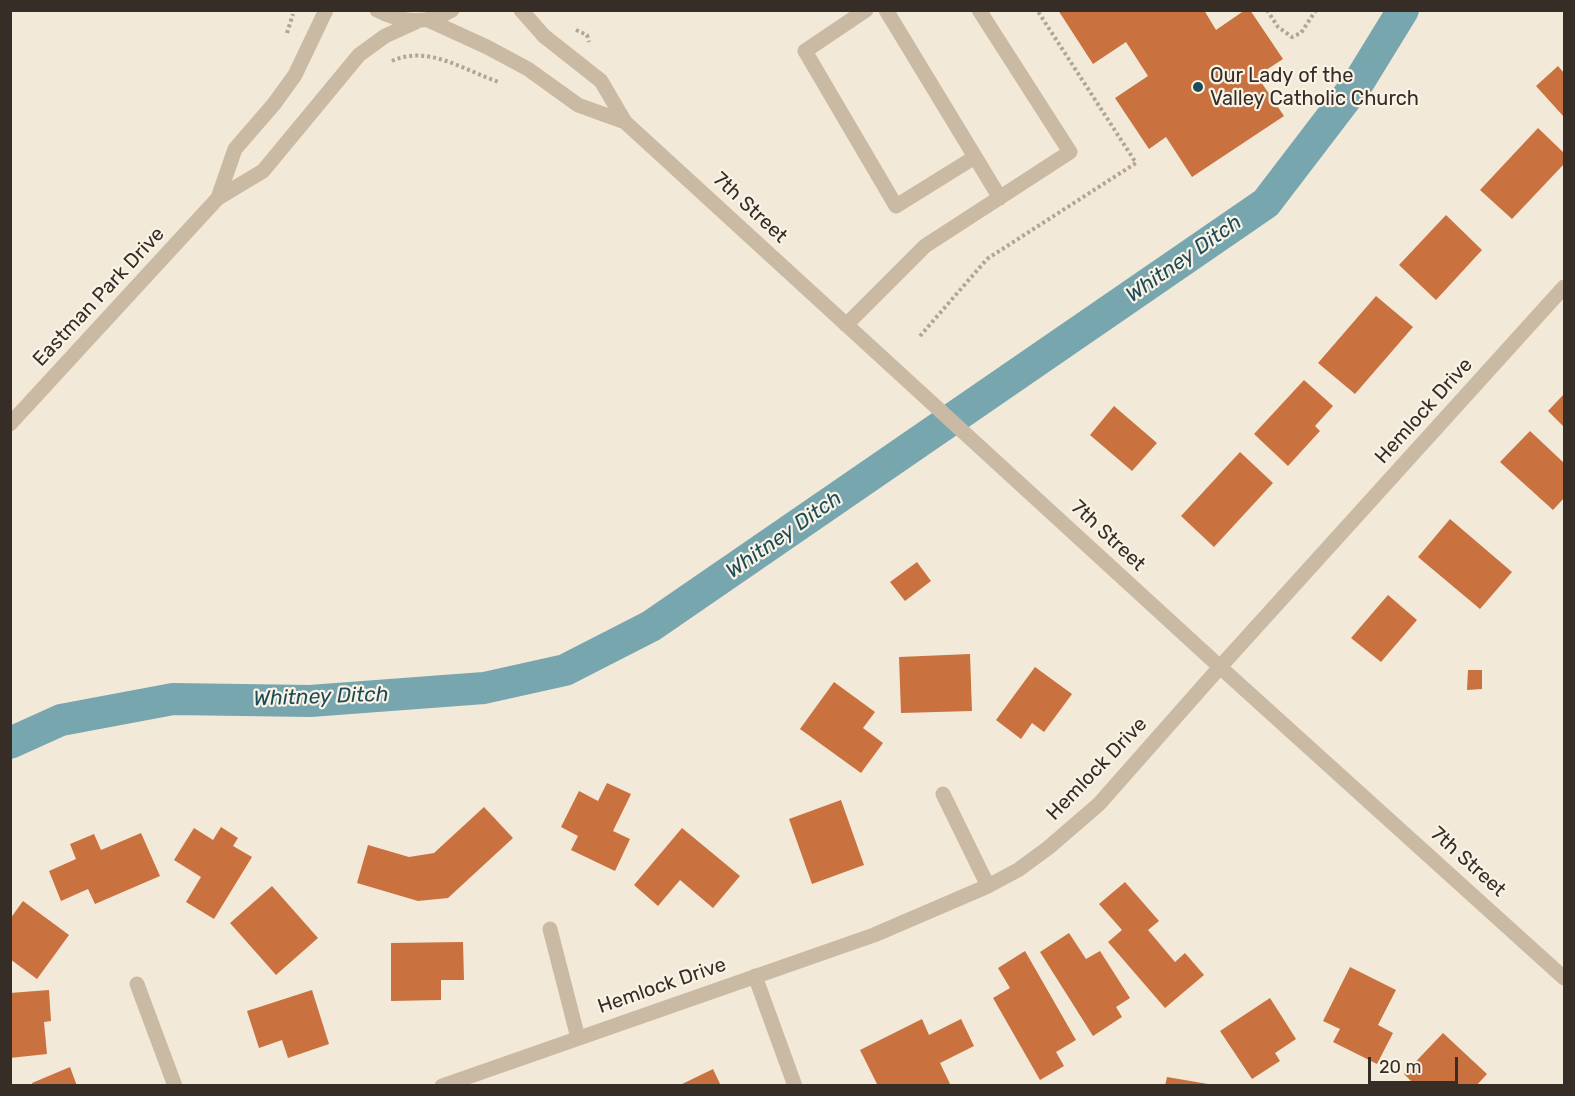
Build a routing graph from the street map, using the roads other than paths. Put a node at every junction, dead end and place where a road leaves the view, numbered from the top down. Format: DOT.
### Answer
graph roads {
  1 [pos="326,10"];
  2 [pos="377,10"];
  3 [pos="452,10"];
  4 [pos="521,10"];
  5 [pos="866,10"];
  6 [pos="886,10"];
  7 [pos="979,10"];
  8 [pos="422,21"];
  9 [pos="625,122"];
  10 [pos="975,157"];
  11 [pos="218,198"];
  12 [pos="1000,198"];
  13 [pos="1564,286"];
  14 [pos="846,325"];
  15 [pos="10,424"];
  16 [pos="1220,667"];
  17 [pos="944,794"];
  18 [pos="988,886"];
  19 [pos="550,929"];
  20 [pos="755,976"];
  21 [pos="1564,978"];
  22 [pos="137,984"];
  23 [pos="578,1038"];
  24 [pos="175,1086"];
  25 [pos="442,1086"];
  26 [pos="795,1086"];
  1 -- 11 [label="street, Eastman Park Drive"];
  2 -- 8 [label="street, 7th Street"];
  3 -- 8 [label="street, Eastman Park Drive"];
  4 -- 9 [label="street, 7th Street"];
  5 -- 10 [label="street"];
  6 -- 10 [label="street"];
  7 -- 12 [label="street"];
  8 -- 9 [label="street, 7th Street"];
  8 -- 11 [label="street, Eastman Park Drive"];
  9 -- 14 [label="street, 7th Street"];
  10 -- 12 [label="street"];
  11 -- 15 [label="street, Eastman Park Drive"];
  12 -- 14 [label="street"];
  13 -- 16 [label="street, Hemlock Drive"];
  14 -- 16 [label="street, 7th Street"];
  16 -- 18 [label="street, Hemlock Drive"];
  16 -- 21 [label="street, 7th Street"];
  17 -- 18 [label="street"];
  18 -- 20 [label="street, Hemlock Drive"];
  19 -- 23 [label="street"];
  20 -- 23 [label="street, Hemlock Drive"];
  20 -- 26 [label="street"];
  22 -- 24 [label="street"];
  23 -- 25 [label="street, Hemlock Drive"];
}
